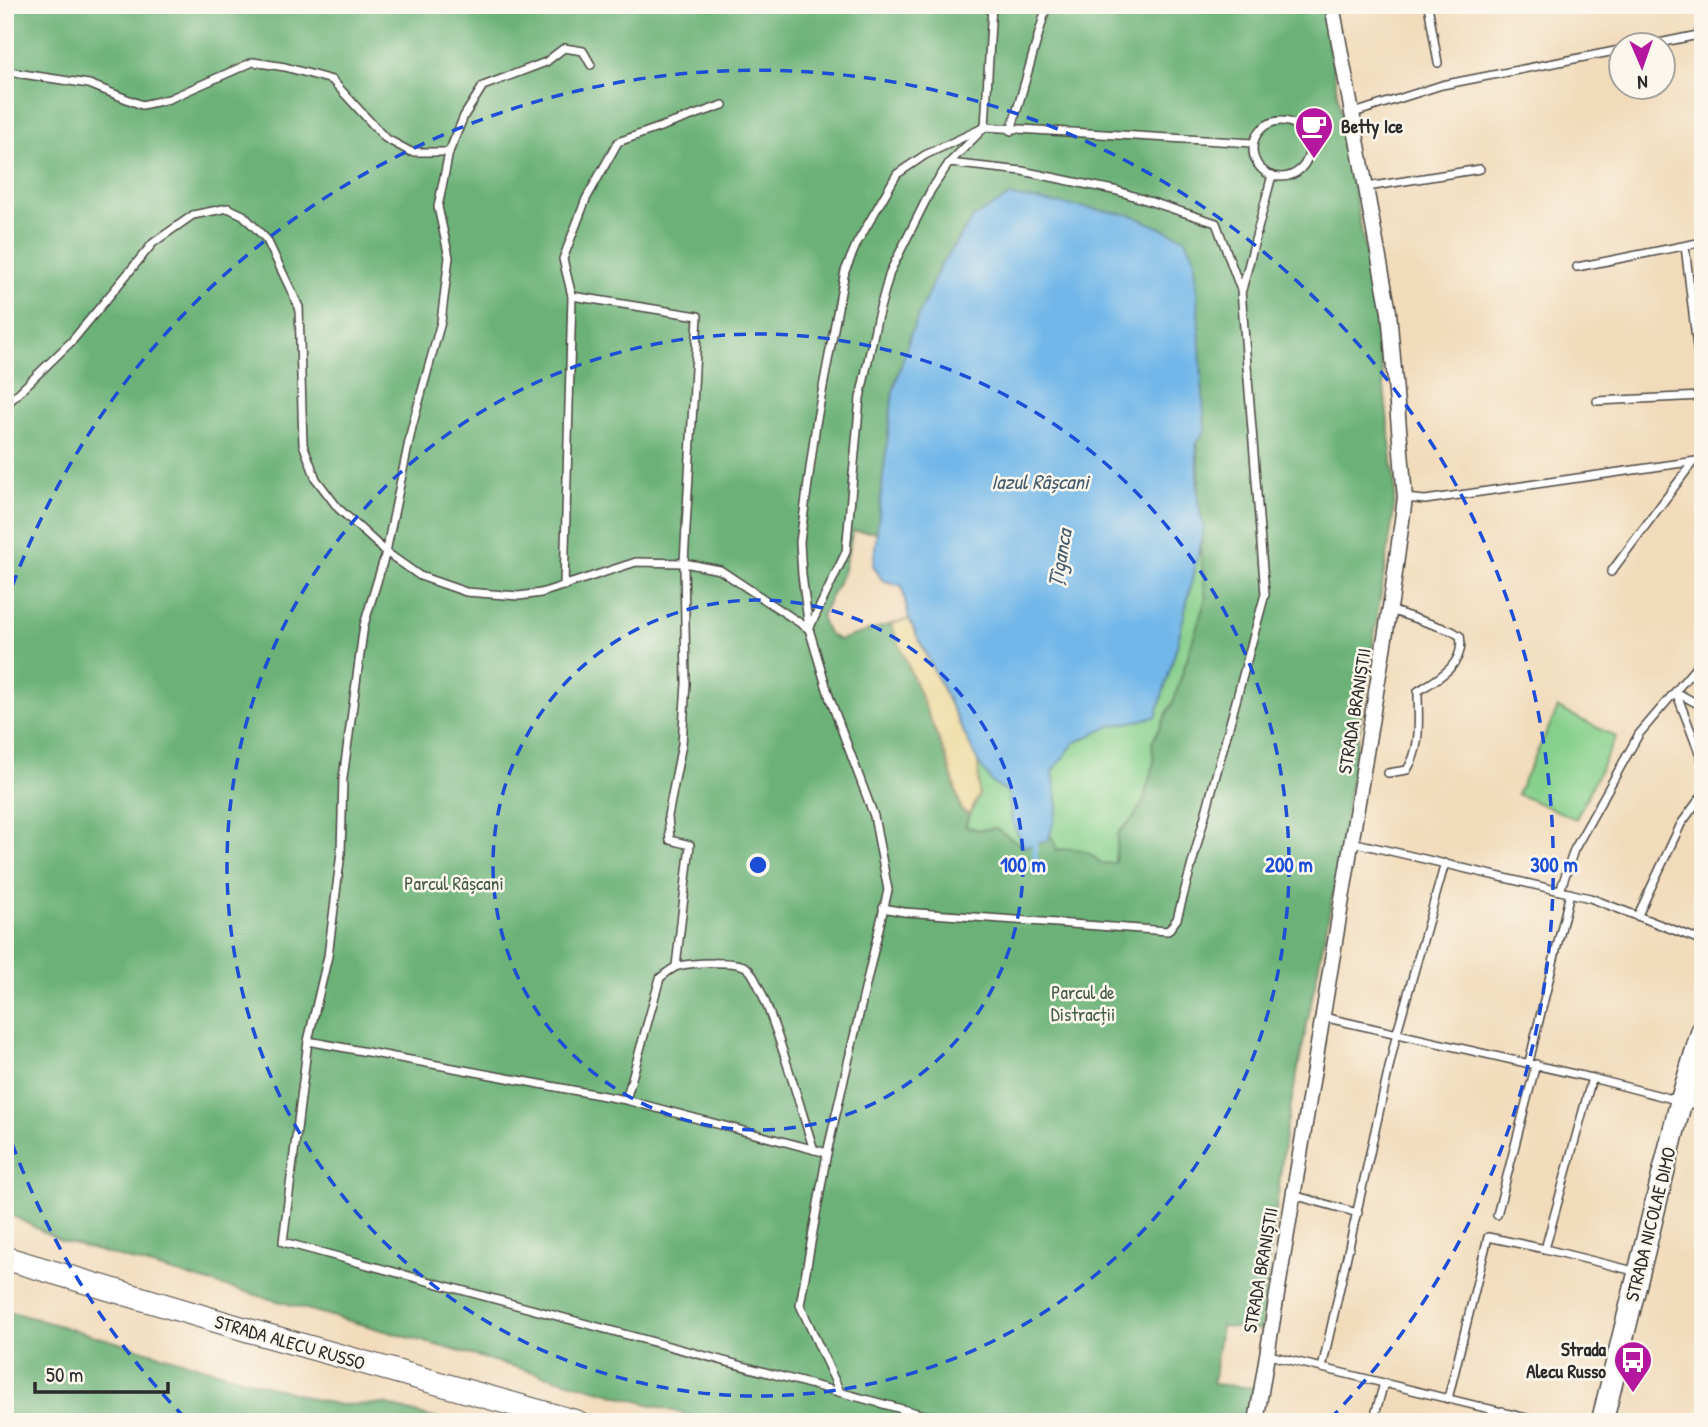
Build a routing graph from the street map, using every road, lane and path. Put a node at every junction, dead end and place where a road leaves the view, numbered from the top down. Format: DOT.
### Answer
graph roads {
  1 [pos="992,5"];
  2 [pos="1046,5"];
  3 [pos="1332,5"];
  4 [pos="1428,5"];
  5 [pos="1703,34"];
  6 [pos="1676,39"];
  7 [pos="1606,53"];
  8 [pos="1438,62"];
  9 [pos="591,65"];
  10 [pos="5,77"];
  11 [pos="723,106"];
  12 [pos="1354,113"];
  13 [pos="985,127"];
  14 [pos="1011,131"];
  15 [pos="1253,143"];
  16 [pos="449,152"];
  17 [pos="949,163"];
  18 [pos="1480,169"];
  19 [pos="1272,175"];
  20 [pos="1367,187"];
  21 [pos="1703,242"];
  22 [pos="1685,246"];
  23 [pos="1577,267"];
  24 [pos="1241,290"];
  25 [pos="572,296"];
  26 [pos="1703,397"];
  27 [pos="1597,401"];
  28 [pos="5,406"];
  29 [pos="1703,460"];
  30 [pos="1693,462"];
  31 [pos="1405,498"];
  32 [pos="386,552"];
  33 [pos="684,563"];
  34 [pos="1611,572"];
  35 [pos="564,586"];
  36 [pos="1390,610"];
  37 [pos="809,629"];
  38 [pos="1703,659"];
  39 [pos="1676,692"];
  40 [pos="1703,706"];
  41 [pos="1703,763"];
  42 [pos="1388,773"];
  43 [pos="1703,794"];
  44 [pos="1352,842"];
  45 [pos="1445,863"];
  46 [pos="1560,891"];
  47 [pos="1570,893"];
  48 [pos="883,908"];
  49 [pos="1638,915"];
  50 [pos="1703,941"];
  51 [pos="676,966"];
  52 [pos="1322,1017"];
  53 [pos="1703,1028"];
  54 [pos="1396,1032"];
  55 [pos="308,1041"];
  56 [pos="1532,1063"];
  57 [pos="1592,1078"];
  58 [pos="626,1100"];
  59 [pos="1681,1101"];
  60 [pos="1703,1107"];
  61 [pos="814,1150"];
  62 [pos="827,1153"];
  63 [pos="1293,1195"];
  64 [pos="1358,1213"];
  65 [pos="1497,1215"];
  66 [pos="1545,1249"];
  67 [pos="5,1258"];
  68 [pos="1639,1272"];
  69 [pos="1265,1354"];
  70 [pos="1322,1368"];
  71 [pos="1384,1383"];
  72 [pos="840,1392"];
  73 [pos="1448,1399"];
  74 [pos="1502,1411"];
  75 [pos="577,1422"];
  76 [pos="950,1422"];
  77 [pos="1256,1422"];
  78 [pos="1373,1422"];
  79 [pos="1499,1422"];
  80 [pos="1544,1422"];
  81 [pos="1602,1422"];
  1 -- 13 [label="lane"];
  2 -- 14 [label="lane"];
  3 -- 12 [label="street, STRADA BRANIȘTII"];
  4 -- 8 [label="lane"];
  5 -- 6 [label="lane"];
  7 -- 12 [label="lane"];
  9 -- 16 [label="lane"];
  10 -- 16 [label="lane"];
  11 -- 25 [label="lane"];
  12 -- 20 [label="street, STRADA BRANIȘTII"];
  13 -- 14 [label="lane"];
  13 -- 17 [label="lane"];
  13 -- 37 [label="lane"];
  14 -- 15 [label="lane"];
  15 -- 19 [label="lane"];
  15 -- 19 [label="lane"];
  16 -- 32 [label="lane"];
  17 -- 24 [label="lane"];
  17 -- 37 [label="lane"];
  18 -- 20 [label="lane"];
  19 -- 24 [label="lane"];
  20 -- 31 [label="street, STRADA BRANIȘTII"];
  21 -- 22 [label="lane"];
  22 -- 23 [label="lane"];
  22 -- 26 [label="lane"];
  24 -- 48 [label="lane"];
  25 -- 33 [label="lane"];
  25 -- 35 [label="lane"];
  26 -- 27 [label="lane"];
  28 -- 32 [label="lane"];
  29 -- 30 [label="lane"];
  30 -- 31 [label="lane"];
  30 -- 34 [label="lane"];
  31 -- 36 [label="street, STRADA BRANIȘTII"];
  32 -- 35 [label="lane"];
  32 -- 55 [label="lane"];
  33 -- 35 [label="lane"];
  33 -- 37 [label="lane"];
  33 -- 51 [label="lane"];
  36 -- 42 [label="lane"];
  36 -- 44 [label="street, STRADA BRANIȘTII"];
  37 -- 48 [label="lane"];
  38 -- 39 [label="lane"];
  39 -- 40 [label="lane"];
  39 -- 41 [label="lane"];
  39 -- 46 [label="lane"];
  43 -- 49 [label="lane"];
  44 -- 45 [label="lane"];
  44 -- 52 [label="street, STRADA BRANIȘTII"];
  45 -- 46 [label="lane"];
  45 -- 54 [label="lane"];
  46 -- 47 [label="lane"];
  47 -- 49 [label="lane"];
  47 -- 56 [label="lane"];
  48 -- 62 [label="lane"];
  49 -- 50 [label="lane"];
  51 -- 58 [label="lane"];
  51 -- 61 [label="lane"];
  52 -- 54 [label="lane"];
  52 -- 63 [label="street, STRADA BRANIȘTII"];
  53 -- 59 [label="main road, STRADA NICOLAE DIMO"];
  54 -- 56 [label="lane"];
  54 -- 64 [label="lane"];
  55 -- 58 [label="lane"];
  55 -- 72 [label="lane"];
  56 -- 57 [label="lane"];
  56 -- 65 [label="lane"];
  57 -- 59 [label="lane"];
  57 -- 66 [label="lane"];
  58 -- 61 [label="lane"];
  59 -- 60 [label="lane"];
  59 -- 68 [label="main road, STRADA NICOLAE DIMO"];
  61 -- 62 [label="lane"];
  62 -- 72 [label="lane"];
  63 -- 64 [label="lane"];
  63 -- 69 [label="street, STRADA BRANIȘTII"];
  64 -- 70 [label="lane"];
  66 -- 68 [label="lane"];
  66 -- 73 [label="lane"];
  67 -- 75 [label="main road, STRADA ALECU RUSSO"];
  68 -- 81 [label="main road, STRADA NICOLAE DIMO"];
  69 -- 70 [label="lane"];
  69 -- 77 [label="street, STRADA BRANIȘTII"];
  70 -- 71 [label="lane"];
  71 -- 73 [label="lane"];
  71 -- 78 [label="lane"];
  72 -- 76 [label="lane"];
  73 -- 74 [label="lane"];
  74 -- 79 [label="lane"];
  74 -- 80 [label="lane"];
}
